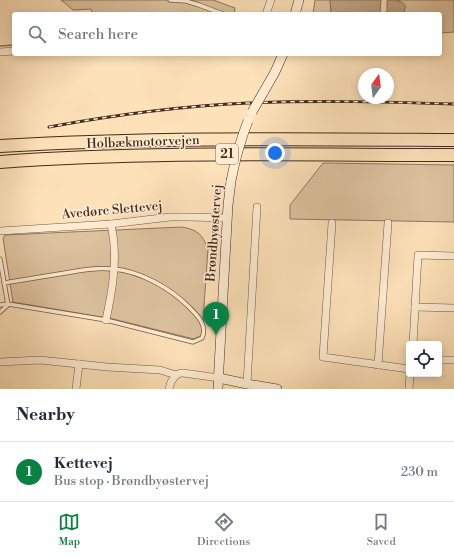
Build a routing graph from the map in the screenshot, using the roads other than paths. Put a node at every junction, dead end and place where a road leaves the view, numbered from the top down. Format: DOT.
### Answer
graph roads {
  1 [pos="170,0"];
  2 [pos="271,0"];
  3 [pos="299,0"];
  4 [pos="218,12"];
  5 [pos="267,12"];
  6 [pos="296,12"];
  7 [pos="0,52"];
  8 [pos="12,52"];
  9 [pos="283,56"];
  10 [pos="454,140"];
  11 [pos="0,146"];
  12 [pos="454,155"];
  13 [pos="0,162"];
  14 [pos="257,207"];
  15 [pos="227,218"];
  16 [pos="332,223"];
  17 [pos="388,223"];
  18 [pos="111,224"];
  19 [pos="0,231"];
  20 [pos="454,256"];
  21 [pos="0,261"];
  22 [pos="113,269"];
  23 [pos="4,283"];
  24 [pos="8,304"];
  25 [pos="0,305"];
  26 [pos="415,307"];
  27 [pos="454,308"];
  28 [pos="0,312"];
  29 [pos="106,320"];
  30 [pos="413,341"];
  31 [pos="442,360"];
  32 [pos="454,360"];
  33 [pos="0,362"];
  34 [pos="79,364"];
  35 [pos="378,365"];
  36 [pos="406,369"];
  37 [pos="176,375"];
  38 [pos="410,377"];
  39 [pos="218,378"];
  40 [pos="247,384"];
  41 [pos="76,389"];
  42 [pos="169,389"];
  43 [pos="218,389"];
  44 [pos="277,389"];
  45 [pos="409,389"];
  1 -- 4 [label="lane"];
  2 -- 5 [label="street"];
  3 -- 6 [label="street"];
  7 -- 8 [label="street"];
  9 -- 15 [label="street, Brøndbyøstervej, bridge"];
  10 -- 11 [label="highway, Holbækmotorvejen / 21"];
  12 -- 13 [label="highway, Holbækmotorvejen / 21"];
  14 -- 40 [label="street"];
  15 -- 18 [label="street, Avedøre Slettevej"];
  15 -- 39 [label="street, Brøndbyøstervej"];
  16 -- 35 [label="street"];
  17 -- 35 [label="street"];
  18 -- 19 [label="street, Avedøre Slettevej"];
  18 -- 22 [label="street"];
  20 -- 26 [label="street"];
  21 -- 23 [label="lane"];
  22 -- 23 [label="lane"];
  22 -- 29 [label="street"];
  22 -- 29 [label="lane"];
  23 -- 24 [label="lane"];
  24 -- 25 [label="lane"];
  24 -- 28 [label="lane"];
  24 -- 29 [label="lane"];
  26 -- 27 [label="street"];
  26 -- 30 [label="street"];
  31 -- 32 [label="street"];
  33 -- 34 [label="street"];
  34 -- 37 [label="street"];
  34 -- 41 [label="street"];
  35 -- 36 [label="street"];
  37 -- 39 [label="street"];
  37 -- 42 [label="street"];
  38 -- 45 [label="street"];
  39 -- 40 [label="street"];
  39 -- 43 [label="street, Brøndbyøstervej"];
  40 -- 44 [label="street"];
}
